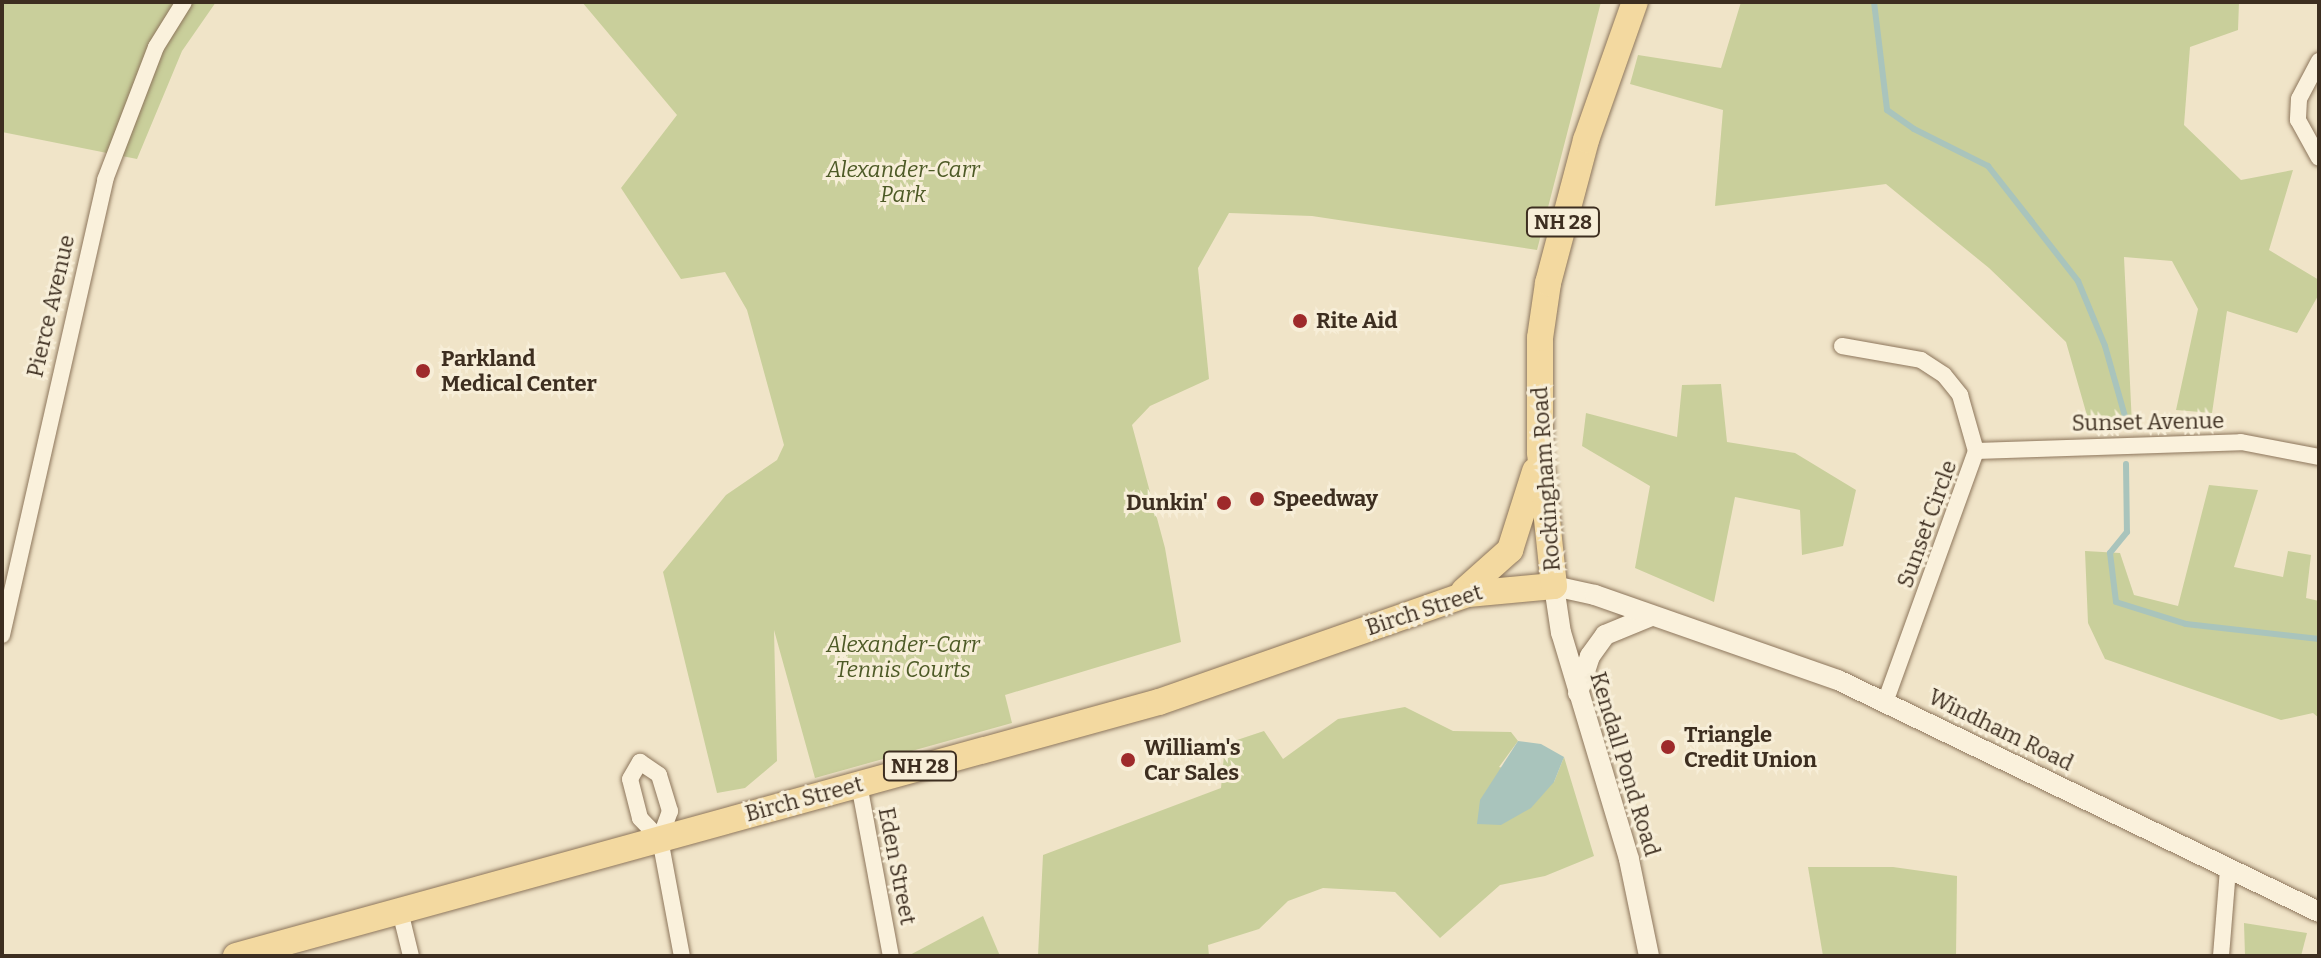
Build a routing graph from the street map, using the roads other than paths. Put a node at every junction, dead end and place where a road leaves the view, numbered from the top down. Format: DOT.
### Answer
graph roads {
  1 [pos="184,2"];
  2 [pos="1635,2"];
  3 [pos="2319,61"];
  4 [pos="2319,158"];
  5 [pos="1842,346"];
  6 [pos="1976,451"];
  7 [pos="1540,452"];
  8 [pos="2319,457"];
  9 [pos="1554,586"];
  10 [pos="1450,600"];
  11 [pos="1652,615"];
  12 [pos="2,635"];
  13 [pos="1578,693"];
  14 [pos="1886,700"];
  15 [pos="859,784"];
  16 [pos="660,839"];
  17 [pos="2228,869"];
  18 [pos="400,911"];
  19 [pos="2319,912"];
  20 [pos="236,956"];
  21 [pos="411,956"];
  22 [pos="682,956"];
  23 [pos="891,956"];
  24 [pos="1649,956"];
  25 [pos="2221,956"];
  1 -- 12 [label="street, Pierce Avenue"];
  2 -- 7 [label="main road, Rockingham Road / NH 28"];
  3 -- 4 [label="street"];
  5 -- 6 [label="street, Sunset Circle"];
  6 -- 8 [label="street, Sunset Avenue"];
  6 -- 14 [label="street, Sunset Circle"];
  7 -- 9 [label="main road, Rockingham Road / NH 28"];
  7 -- 10 [label="main road, NH 28"];
  9 -- 10 [label="main road, Birch Street / NH 28"];
  9 -- 11 [label="street, Windham Road"];
  9 -- 13 [label="street, Kendall Pond Road"];
  10 -- 15 [label="main road, Birch Street / NH 28"];
  11 -- 13 [label="street"];
  11 -- 14 [label="street, Windham Road"];
  13 -- 24 [label="street, Kendall Pond Road"];
  14 -- 17 [label="street, Windham Road"];
  15 -- 16 [label="main road, Birch Street / NH 28"];
  15 -- 23 [label="street, Eden Street"];
  16 -- 18 [label="main road, Birch Street / NH 28"];
  16 -- 22 [label="street"];
  17 -- 19 [label="street, Windham Road"];
  17 -- 25 [label="street"];
  18 -- 20 [label="main road, Birch Street / NH 28"];
  18 -- 21 [label="street"];
}
